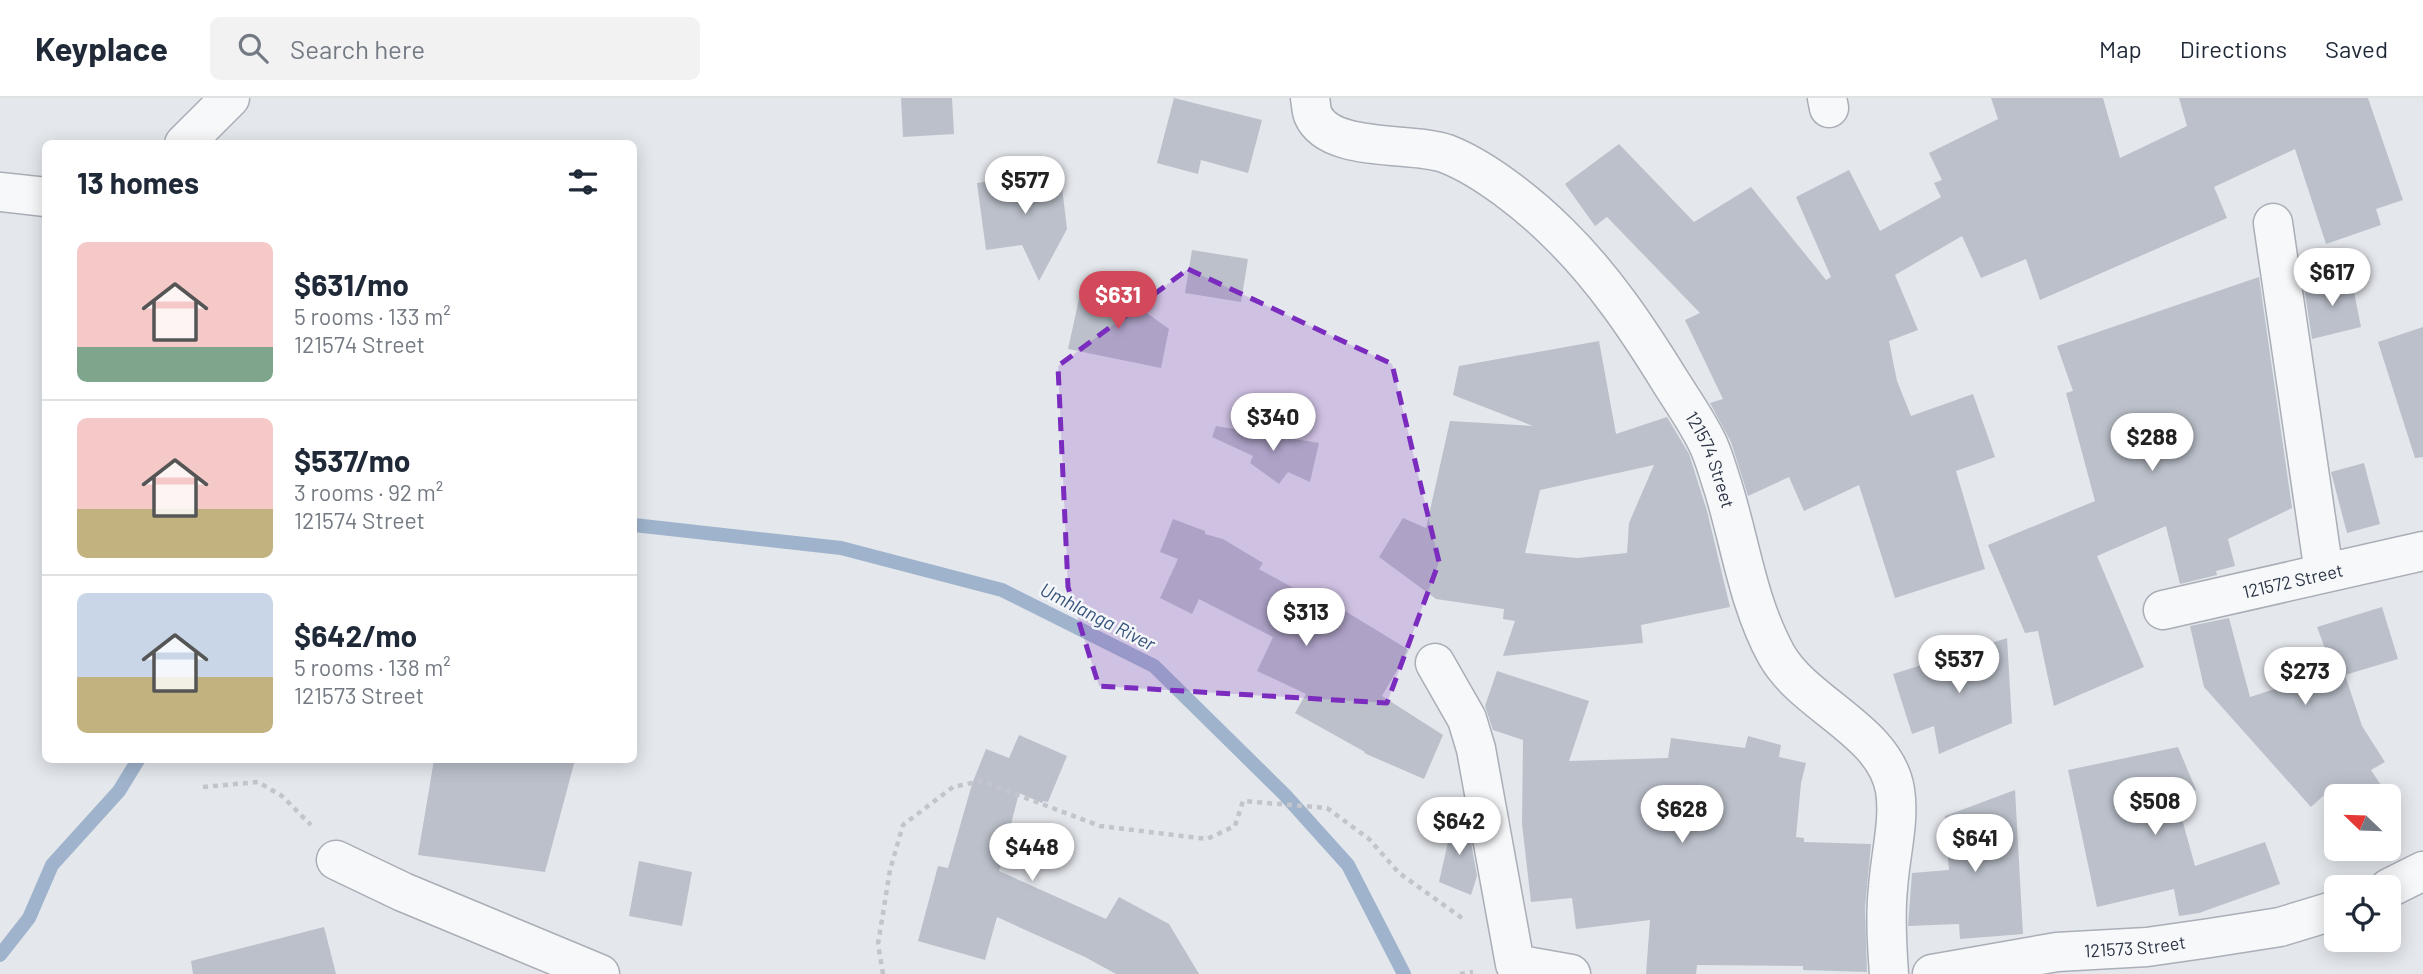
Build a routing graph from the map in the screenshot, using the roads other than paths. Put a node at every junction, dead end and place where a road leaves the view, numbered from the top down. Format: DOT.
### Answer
graph roads {
  1 [pos="230,98"];
  2 [pos="1310,98"];
  3 [pos="188,140"];
  4 [pos="0,192"];
  5 [pos="42,197"];
  6 [pos="2273,223"];
  7 [pos="2423,551"];
  8 [pos="2324,573"];
  9 [pos="2163,610"];
  10 [pos="1435,663"];
  11 [pos="336,860"];
  12 [pos="2423,871"];
  13 [pos="2401,882"];
  14 [pos="2324,914"];
  15 [pos="600,974"];
  16 [pos="1571,974"];
  17 [pos="1889,974"];
  18 [pos="1932,974"];
  1 -- 3 [label="street"];
  2 -- 17 [label="street, 121574 Street"];
  4 -- 5 [label="street"];
  6 -- 8 [label="street"];
  7 -- 8 [label="street, 121572 Street"];
  8 -- 9 [label="street, 121572 Street"];
  10 -- 16 [label="street"];
  11 -- 15 [label="street"];
  12 -- 13 [label="street"];
  14 -- 18 [label="street, 121573 Street"];
}
